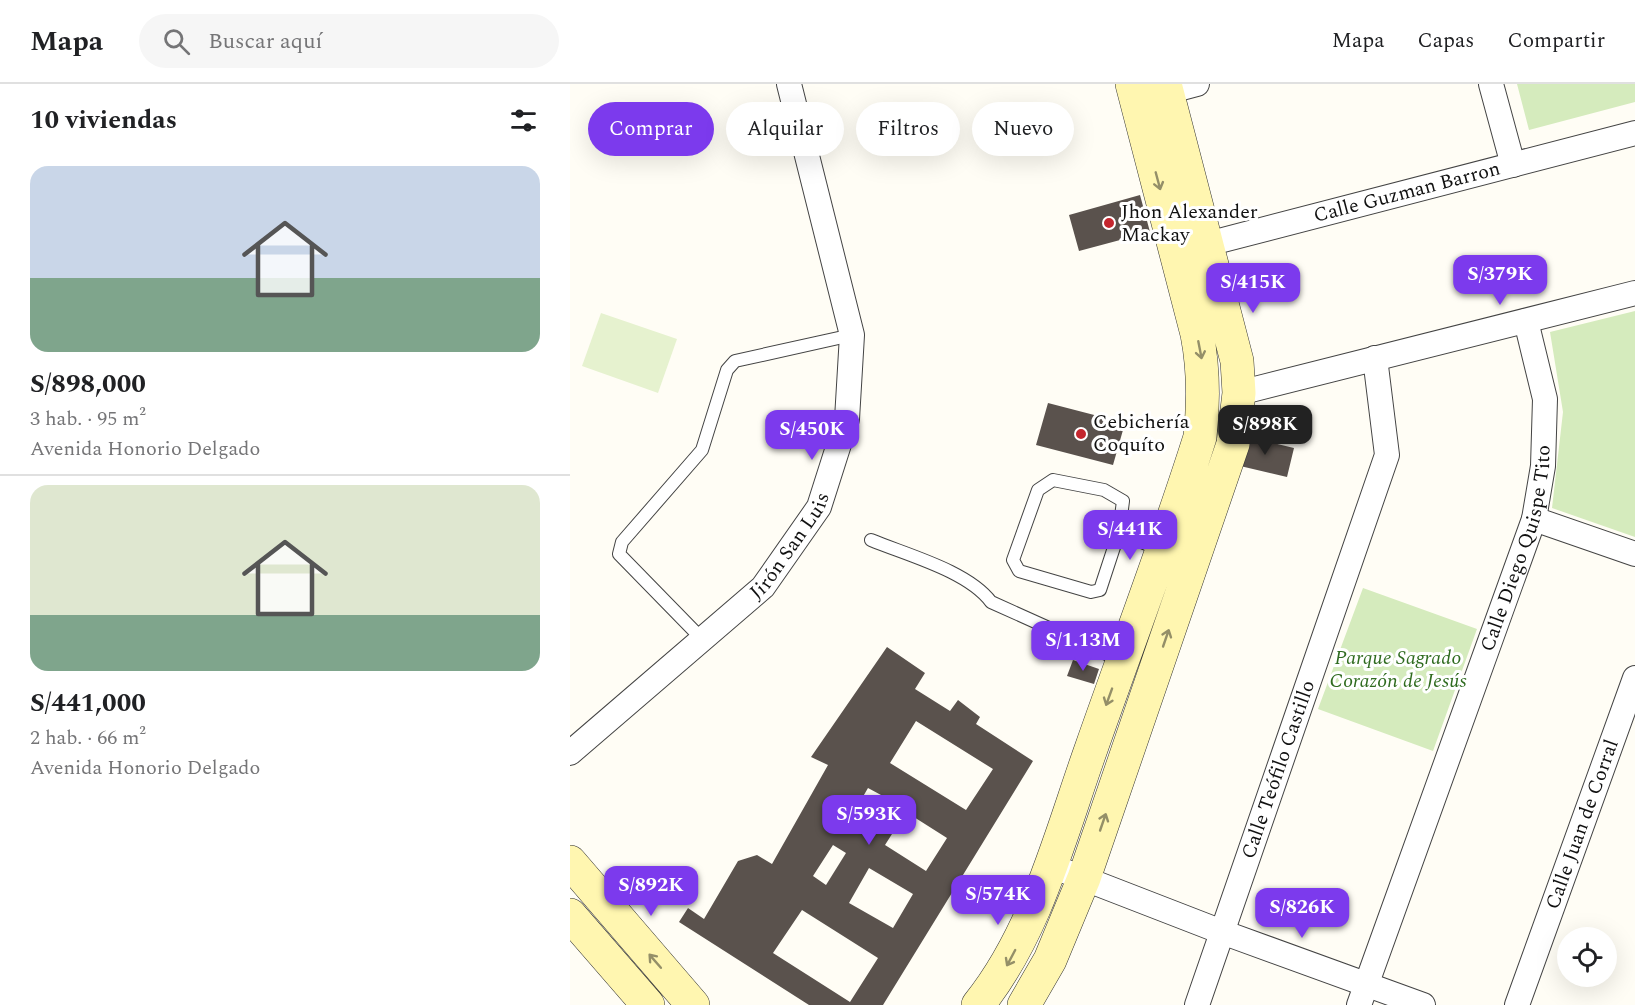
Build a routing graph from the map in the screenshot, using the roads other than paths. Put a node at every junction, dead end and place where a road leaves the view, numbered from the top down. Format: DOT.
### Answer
graph roads {
  1 [pos="789,84"];
  2 [pos="1132,84"];
  3 [pos="1491,84"];
  4 [pos="1176,87"];
  5 [pos="1635,133"];
  6 [pos="1513,165"];
  7 [pos="1192,248"];
  8 [pos="1635,293"];
  9 [pos="1526,321"];
  10 [pos="852,335"];
  11 [pos="1375,358"];
  12 [pos="1239,393"];
  13 [pos="1534,519"];
  14 [pos="1119,532"];
  15 [pos="871,540"];
  16 [pos="1161,551"];
  17 [pos="1635,554"];
  18 [pos="702,639"];
  19 [pos="1122,661"];
  20 [pos="1635,678"];
  21 [pos="570,753"];
  22 [pos="570,862"];
  23 [pos="1049,865"];
  24 [pos="1083,878"];
  25 [pos="570,915"];
  26 [pos="1222,933"];
  27 [pos="1363,995"];
  28 [pos="648,1005"];
  29 [pos="693,1005"];
  30 [pos="978,1005"];
  31 [pos="1024,1005"];
  32 [pos="1197,1005"];
  33 [pos="1423,1005"];
  34 [pos="1517,1005"];
  1 -- 10 [label="street, Jirón San Luis"];
  2 -- 7 [label="street, one-way"];
  3 -- 6 [label="street"];
  4 -- 7 [label="street"];
  5 -- 6 [label="street, Calle Guzman Barron"];
  6 -- 7 [label="street, Calle Guzman Barron"];
  7 -- 12 [label="street"];
  7 -- 16 [label="street, one-way"];
  8 -- 9 [label="street"];
  9 -- 11 [label="street"];
  9 -- 13 [label="street, Calle Diego Quispe Tito"];
  10 -- 18 [label="street, Jirón San Luis"];
  10 -- 18 [label="lane"];
  11 -- 12 [label="street"];
  11 -- 26 [label="street, Calle Teófilo Castillo"];
  24 -- 12 [label="street, one-way"];
  13 -- 17 [label="street"];
  13 -- 27 [label="street, Calle Diego Quispe Tito"];
  14 -- 14 [label="lane"];
  14 -- 16 [label="lane"];
  15 -- 19 [label="lane"];
  16 -- 19 [label="street"];
  18 -- 21 [label="street, Jirón San Luis"];
  19 -- 23 [label="street, one-way"];
  20 -- 34 [label="street, Calle Juan de Corral"];
  29 -- 22 [label="street, one-way"];
  23 -- 24 [label="street"];
  23 -- 30 [label="street, one-way"];
  24 -- 26 [label="street"];
  24 -- 31 [label="street"];
  25 -- 28 [label="street"];
  26 -- 27 [label="street"];
  26 -- 32 [label="street, Calle Teófilo Castillo"];
  27 -- 33 [label="street"];
}
